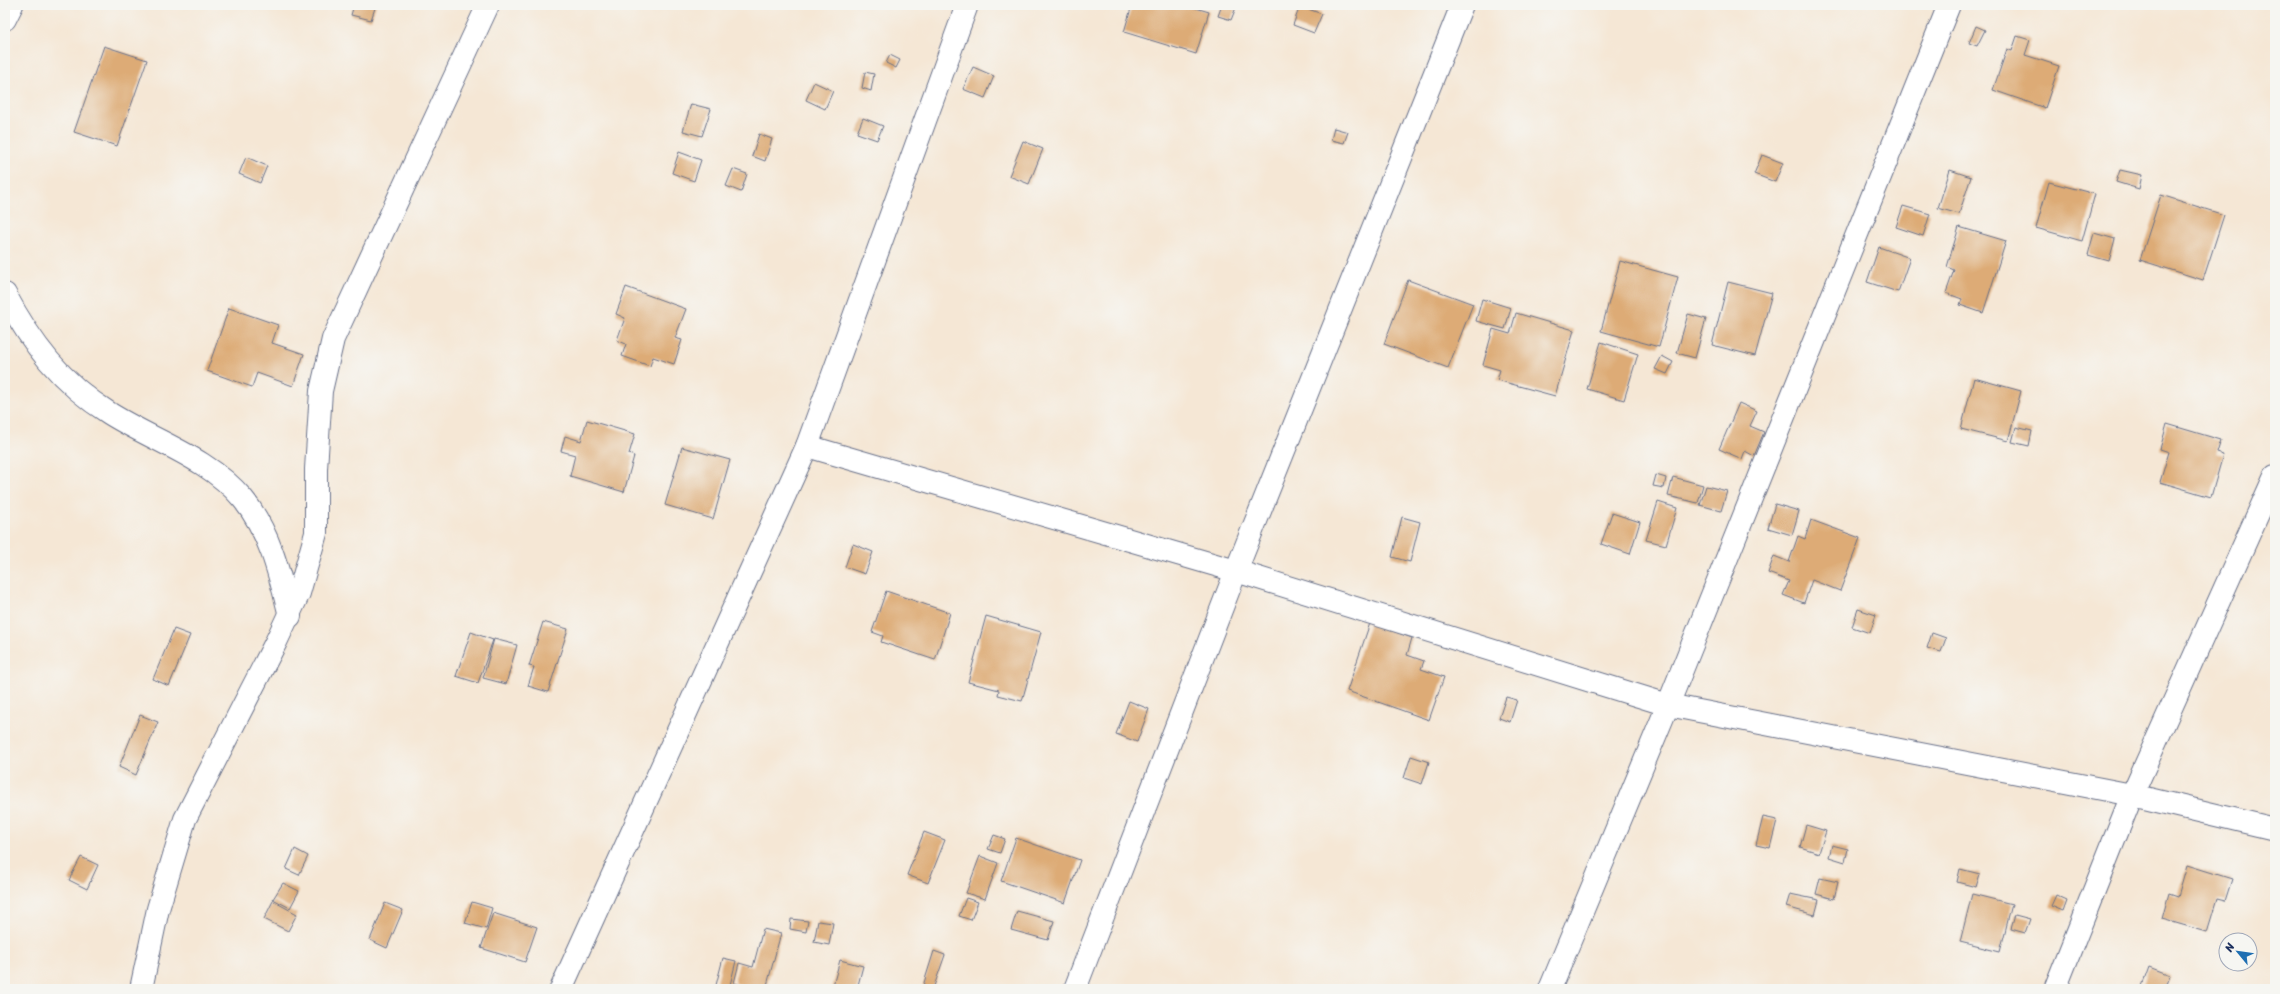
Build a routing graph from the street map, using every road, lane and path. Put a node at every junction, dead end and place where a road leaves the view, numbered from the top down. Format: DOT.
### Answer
graph roads {
  1 [pos="12,5"];
  2 [pos="488,5"];
  3 [pos="967,5"];
  4 [pos="1462,5"];
  5 [pos="1950,5"];
  6 [pos="5,19"];
  7 [pos="5,294"];
  8 [pos="807,446"];
  9 [pos="2275,476"];
  10 [pos="1236,570"];
  11 [pos="290,616"];
  12 [pos="1668,704"];
  13 [pos="2132,795"];
  14 [pos="2275,830"];
  15 [pos="141,989"];
  16 [pos="561,989"];
  17 [pos="1076,989"];
  18 [pos="1550,989"];
  19 [pos="2055,989"];
  1 -- 6 [label="street"];
  2 -- 11 [label="street"];
  3 -- 8 [label="street"];
  4 -- 10 [label="street"];
  5 -- 12 [label="street"];
  7 -- 11 [label="street"];
  8 -- 10 [label="street"];
  8 -- 16 [label="street"];
  9 -- 13 [label="street"];
  10 -- 12 [label="street"];
  10 -- 17 [label="street"];
  11 -- 15 [label="street"];
  12 -- 13 [label="street"];
  12 -- 18 [label="street"];
  13 -- 14 [label="street"];
  13 -- 19 [label="street"];
}
